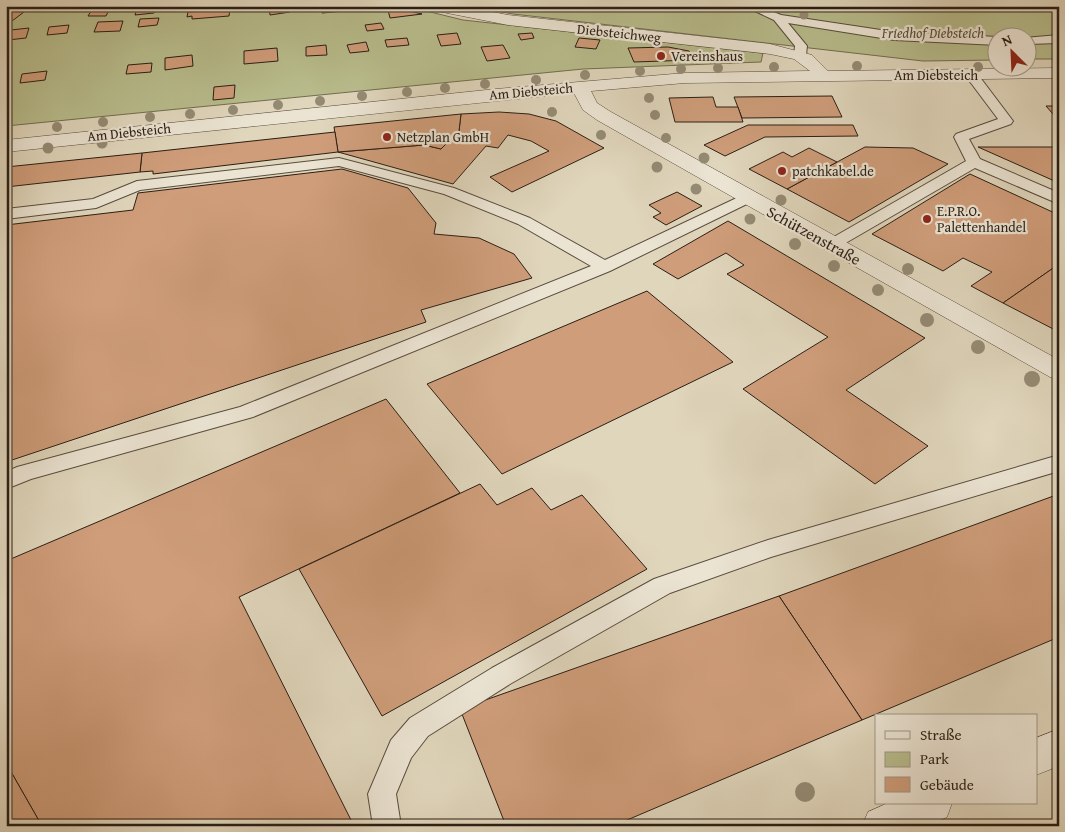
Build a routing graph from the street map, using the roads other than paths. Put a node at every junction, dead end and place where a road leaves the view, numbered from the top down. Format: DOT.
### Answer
graph roads {
  1 [pos="437,6"];
  2 [pos="749,6"];
  3 [pos="778,18"];
  4 [pos="1059,39"];
  5 [pos="1038,40"];
  6 [pos="988,41"];
  7 [pos="800,55"];
  8 [pos="1059,73"];
  9 [pos="971,75"];
  10 [pos="822,76"];
  11 [pos="580,87"];
  12 [pos="6,146"];
  13 [pos="974,162"];
  14 [pos="748,198"];
  15 [pos="1059,199"];
  16 [pos="6,214"];
  17 [pos="831,245"];
  18 [pos="604,267"];
  19 [pos="1059,371"];
  20 [pos="1059,463"];
  21 [pos="6,481"];
  22 [pos="1059,748"];
  23 [pos="1038,756"];
  24 [pos="931,804"];
  25 [pos="387,826"];
  26 [pos="882,826"];
  1 -- 7 [label="street, Diebsteichweg"];
  2 -- 3 [label="lane"];
  3 -- 6 [label="lane"];
  3 -- 7 [label="lane"];
  4 -- 5 [label="lane"];
  7 -- 10 [label="street, Diebsteichweg"];
  8 -- 9 [label="street, Am Diebsteich"];
  9 -- 10 [label="street, Am Diebsteich"];
  9 -- 13 [label="lane"];
  10 -- 11 [label="street, Am Diebsteich"];
  11 -- 12 [label="street, Am Diebsteich"];
  11 -- 14 [label="street, Schützenstraße"];
  13 -- 15 [label="lane"];
  13 -- 17 [label="lane"];
  14 -- 17 [label="street, Schützenstraße"];
  14 -- 18 [label="lane"];
  16 -- 18 [label="lane"];
  17 -- 19 [label="street, Schützenstraße"];
  18 -- 21 [label="lane"];
  20 -- 25 [label="lane"];
  22 -- 23 [label="street"];
  24 -- 26 [label="street"];
}
